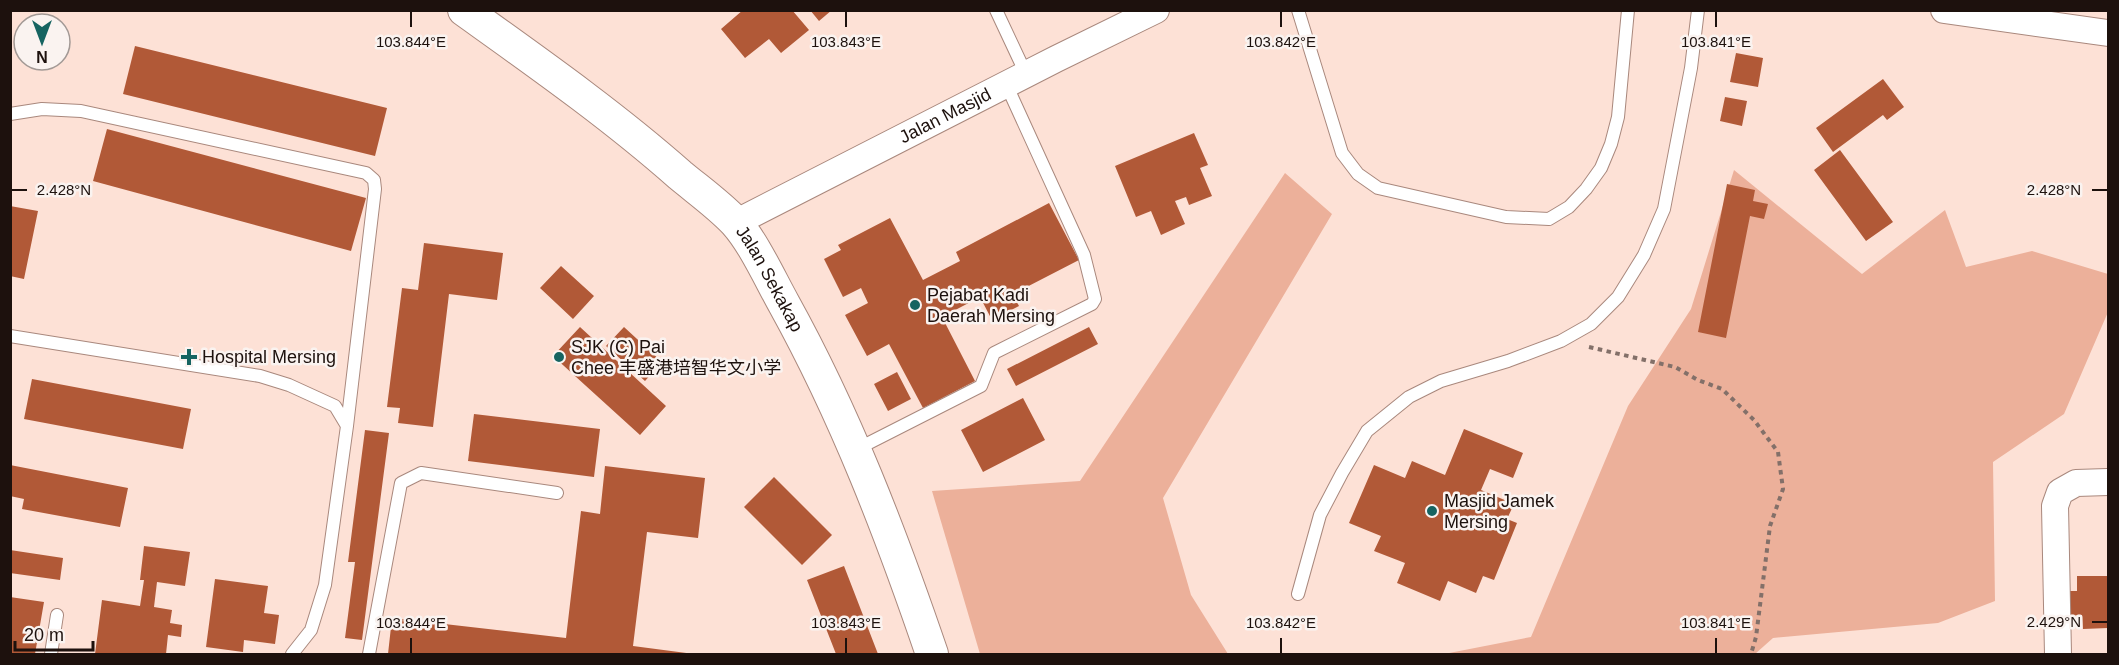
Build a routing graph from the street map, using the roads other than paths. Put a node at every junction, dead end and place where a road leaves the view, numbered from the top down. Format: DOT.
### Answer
graph roads {
  1 [pos="464,10"];
  2 [pos="996,10"];
  3 [pos="1156,10"];
  4 [pos="1298,10"];
  5 [pos="1628,10"];
  6 [pos="1698,10"];
  7 [pos="1944,10"];
  8 [pos="2109,33"];
  9 [pos="1016,79"];
  10 [pos="10,114"];
  11 [pos="735,223"];
  12 [pos="10,336"];
  13 [pos="347,426"];
  14 [pos="856,450"];
  15 [pos="2109,482"];
  16 [pos="557,493"];
  17 [pos="1298,594"];
  18 [pos="57,615"];
  19 [pos="51,654"];
  20 [pos="292,654"];
  21 [pos="369,654"];
  22 [pos="932,654"];
  23 [pos="2058,654"];
  1 -- 11 [label="street, Jalan Sekakap"];
  2 -- 9 [label="lane"];
  3 -- 9 [label="street, Jalan Masjid"];
  4 -- 5 [label="lane"];
  6 -- 17 [label="lane"];
  7 -- 8 [label="street"];
  9 -- 11 [label="street, Jalan Masjid"];
  9 -- 14 [label="lane"];
  10 -- 13 [label="lane"];
  11 -- 14 [label="street, Jalan Sekakap"];
  12 -- 13 [label="lane"];
  13 -- 20 [label="lane"];
  14 -- 22 [label="street, Jalan Sekakap"];
  15 -- 23 [label="street"];
  16 -- 21 [label="lane"];
  18 -- 19 [label="lane"];
}
